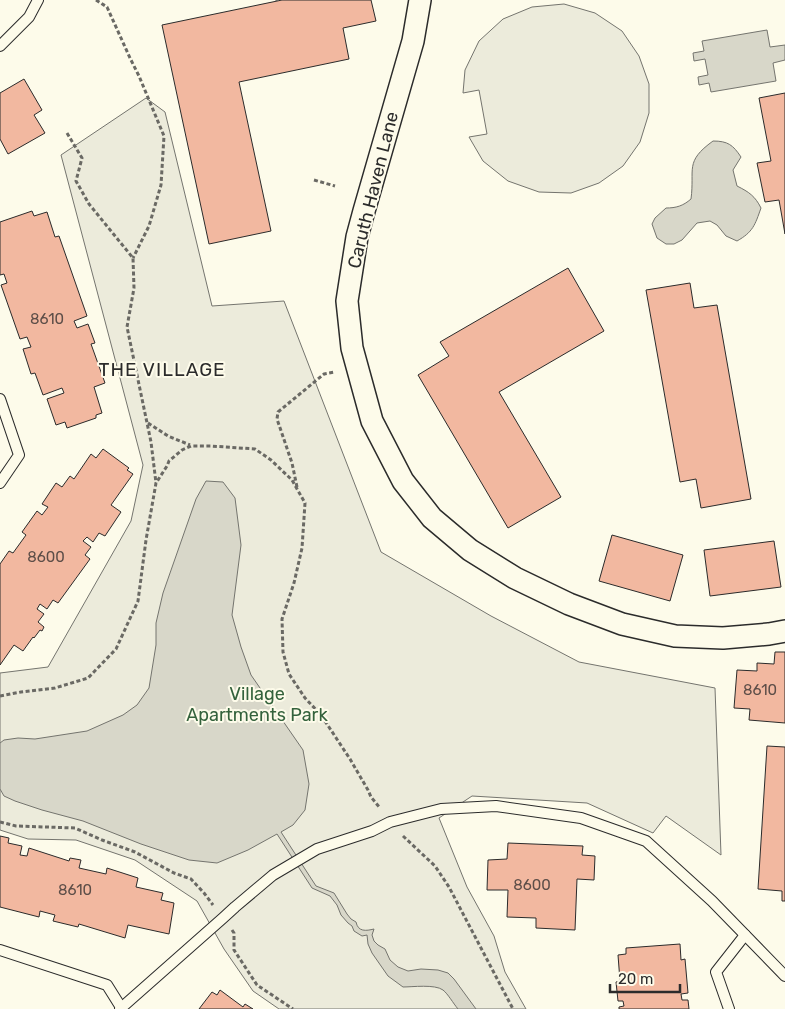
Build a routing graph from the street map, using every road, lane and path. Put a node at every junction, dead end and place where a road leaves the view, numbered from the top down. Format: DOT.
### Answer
graph roads {
  1 [pos="38,0"];
  2 [pos="96,0"];
  3 [pos="420,0"];
  4 [pos="0,46"];
  5 [pos="66,134"];
  6 [pos="314,180"];
  7 [pos="334,186"];
  8 [pos="133,258"];
  9 [pos="338,371"];
  10 [pos="0,399"];
  11 [pos="147,422"];
  12 [pos="191,446"];
  13 [pos="0,483"];
  14 [pos="156,483"];
  15 [pos="298,490"];
  16 [pos="785,630"];
  17 [pos="0,696"];
  18 [pos="0,822"];
  19 [pos="390,822"];
  20 [pos="223,918"];
  21 [pos="745,935"];
  22 [pos="0,950"];
  23 [pos="785,976"];
  24 [pos="122,1009"];
  25 [pos="293,1009"];
  26 [pos="513,1009"];
  27 [pos="729,1009"];
  1 -- 4 [label="lane"];
  2 -- 8 [label="path"];
  3 -- 16 [label="street, Caruth Haven Lane"];
  5 -- 8 [label="path"];
  6 -- 7 [label="path"];
  8 -- 11 [label="path"];
  9 -- 15 [label="path"];
  10 -- 13 [label="lane"];
  11 -- 12 [label="path"];
  11 -- 14 [label="path"];
  12 -- 14 [label="path"];
  12 -- 15 [label="path"];
  14 -- 17 [label="path"];
  15 -- 19 [label="path"];
  18 -- 20 [label="path"];
  19 -- 20 [label="lane"];
  19 -- 21 [label="lane"];
  19 -- 26 [label="path"];
  20 -- 24 [label="lane"];
  20 -- 25 [label="path"];
  21 -- 23 [label="lane"];
  21 -- 27 [label="lane"];
  22 -- 24 [label="lane"];
}
